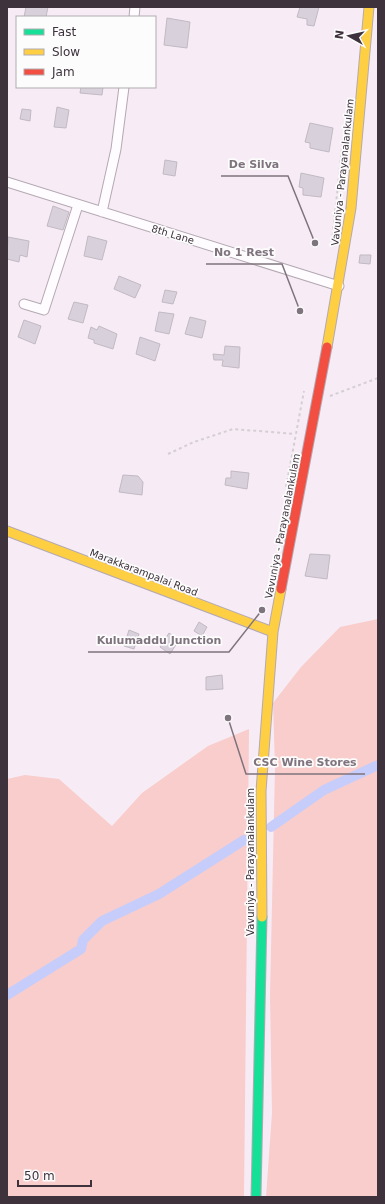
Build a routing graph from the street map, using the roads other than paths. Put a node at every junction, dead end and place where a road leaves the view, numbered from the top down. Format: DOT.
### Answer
graph roads {
  1 [pos="369,7"];
  2 [pos="124,88"];
  3 [pos="7,182"];
  4 [pos="78,205"];
  5 [pos="102,212"];
  6 [pos="339,286"];
  7 [pos="24,304"];
  8 [pos="7,531"];
  9 [pos="273,632"];
  10 [pos="256,1197"];
  1 -- 6 [label="main road, Vavuniya - Parayanalankulam"];
  2 -- 5 [label="street"];
  3 -- 4 [label="street, 8th Lane"];
  4 -- 5 [label="street, 8th Lane"];
  4 -- 7 [label="street"];
  5 -- 6 [label="street, 8th Lane"];
  6 -- 9 [label="main road, Vavuniya - Parayanalankulam"];
  8 -- 9 [label="main road, Marakkarampalai Road"];
  9 -- 10 [label="main road, Vavuniya - Parayanalankulam"];
}
